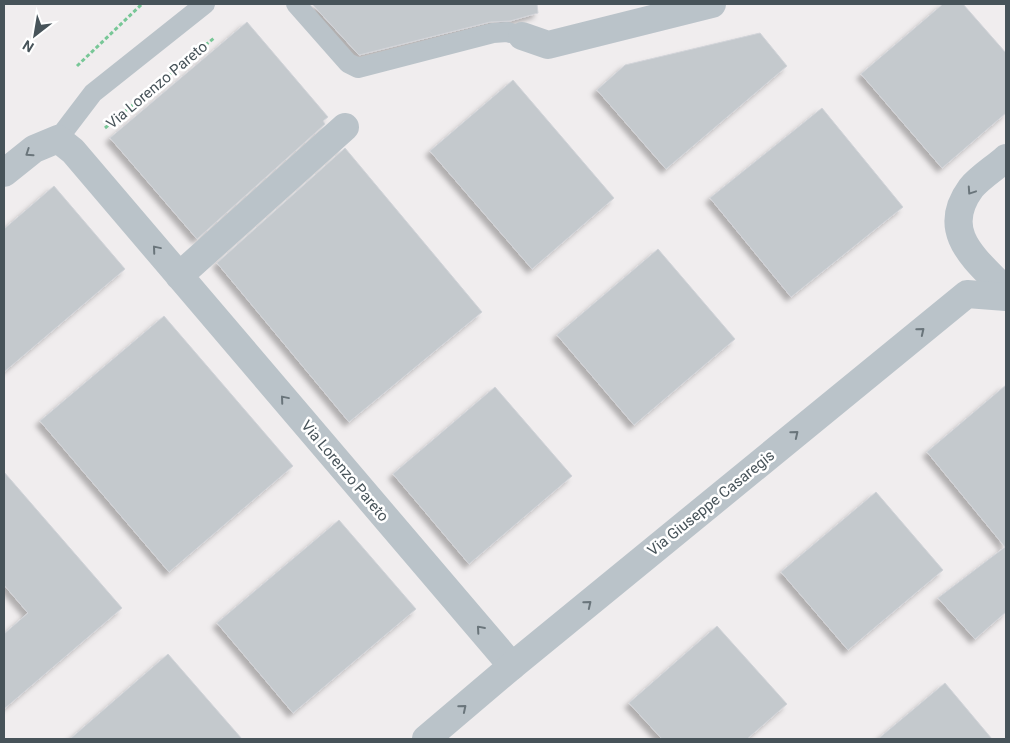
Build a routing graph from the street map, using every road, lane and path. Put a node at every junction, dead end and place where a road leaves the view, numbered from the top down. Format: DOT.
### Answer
graph roads {
  1 [pos="205,4"];
  2 [pos="296,4"];
  3 [pos="712,4"];
  4 [pos="522,36"];
  5 [pos="214,38"];
  6 [pos="345,127"];
  7 [pos="101,132"];
  8 [pos="58,139"];
  9 [pos="1006,158"];
  10 [pos="4,173"];
  11 [pos="179,276"];
  12 [pos="1006,291"];
  13 [pos="1006,297"];
  14 [pos="512,666"];
  15 [pos="426,739"];
  1 -- 8 [label="lane"];
  2 -- 4 [label="lane"];
  3 -- 4 [label="street"];
  5 -- 7 [label="path, Via Lorenzo Pareto"];
  6 -- 11 [label="street"];
  8 -- 10 [label="street, one-way"];
  11 -- 8 [label="street, Via Lorenzo Pareto, one-way"];
  9 -- 12 [label="street, one-way"];
  14 -- 11 [label="street, Via Lorenzo Pareto, one-way"];
  14 -- 13 [label="street, Via Giuseppe Casaregis, one-way"];
  15 -- 14 [label="street, Via Giuseppe Casaregis, one-way"];
}
